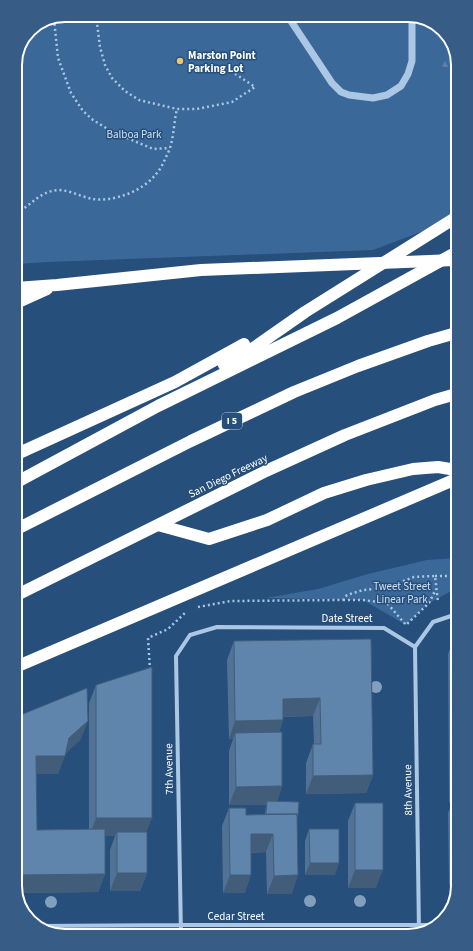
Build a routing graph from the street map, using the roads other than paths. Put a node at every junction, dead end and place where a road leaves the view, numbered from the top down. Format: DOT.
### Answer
graph roads {
  1 [pos="292,22"];
  2 [pos="412,22"];
  3 [pos="451,221"];
  4 [pos="451,255"];
  5 [pos="451,260"];
  6 [pos="57,285"];
  7 [pos="22,288"];
  8 [pos="22,300"];
  9 [pos="305,312"];
  10 [pos="451,334"];
  11 [pos="451,395"];
  12 [pos="158,406"];
  13 [pos="22,452"];
  14 [pos="451,469"];
  15 [pos="22,479"];
  16 [pos="451,481"];
  17 [pos="158,525"];
  18 [pos="22,526"];
  19 [pos="22,593"];
  20 [pos="451,616"];
  21 [pos="218,627"];
  22 [pos="415,647"];
  23 [pos="22,664"];
  24 [pos="181,925"];
  25 [pos="418,925"];
  26 [pos="427,925"];
  27 [pos="49,926"];
  28 [pos="181,929"];
  1 -- 2 [label="street"];
  3 -- 9 [label="highway"];
  4 -- 12 [label="highway"];
  5 -- 6 [label="highway, bridge"];
  6 -- 7 [label="highway"];
  6 -- 8 [label="highway"];
  9 -- 12 [label="highway"];
  9 -- 13 [label="highway"];
  10 -- 18 [label="highway, I 5"];
  11 -- 17 [label="highway, San Diego Freeway"];
  12 -- 15 [label="highway"];
  14 -- 17 [label="highway"];
  16 -- 23 [label="highway"];
  17 -- 19 [label="highway, San Diego Freeway"];
  20 -- 22 [label="street"];
  21 -- 22 [label="street, Date Street"];
  21 -- 24 [label="street, 7th Avenue"];
  22 -- 25 [label="street, 8th Avenue"];
  24 -- 25 [label="street, Cedar Street"];
  24 -- 27 [label="street, Cedar Street"];
  24 -- 28 [label="street, 7th Avenue"];
  25 -- 26 [label="street, Cedar Street"];
}
